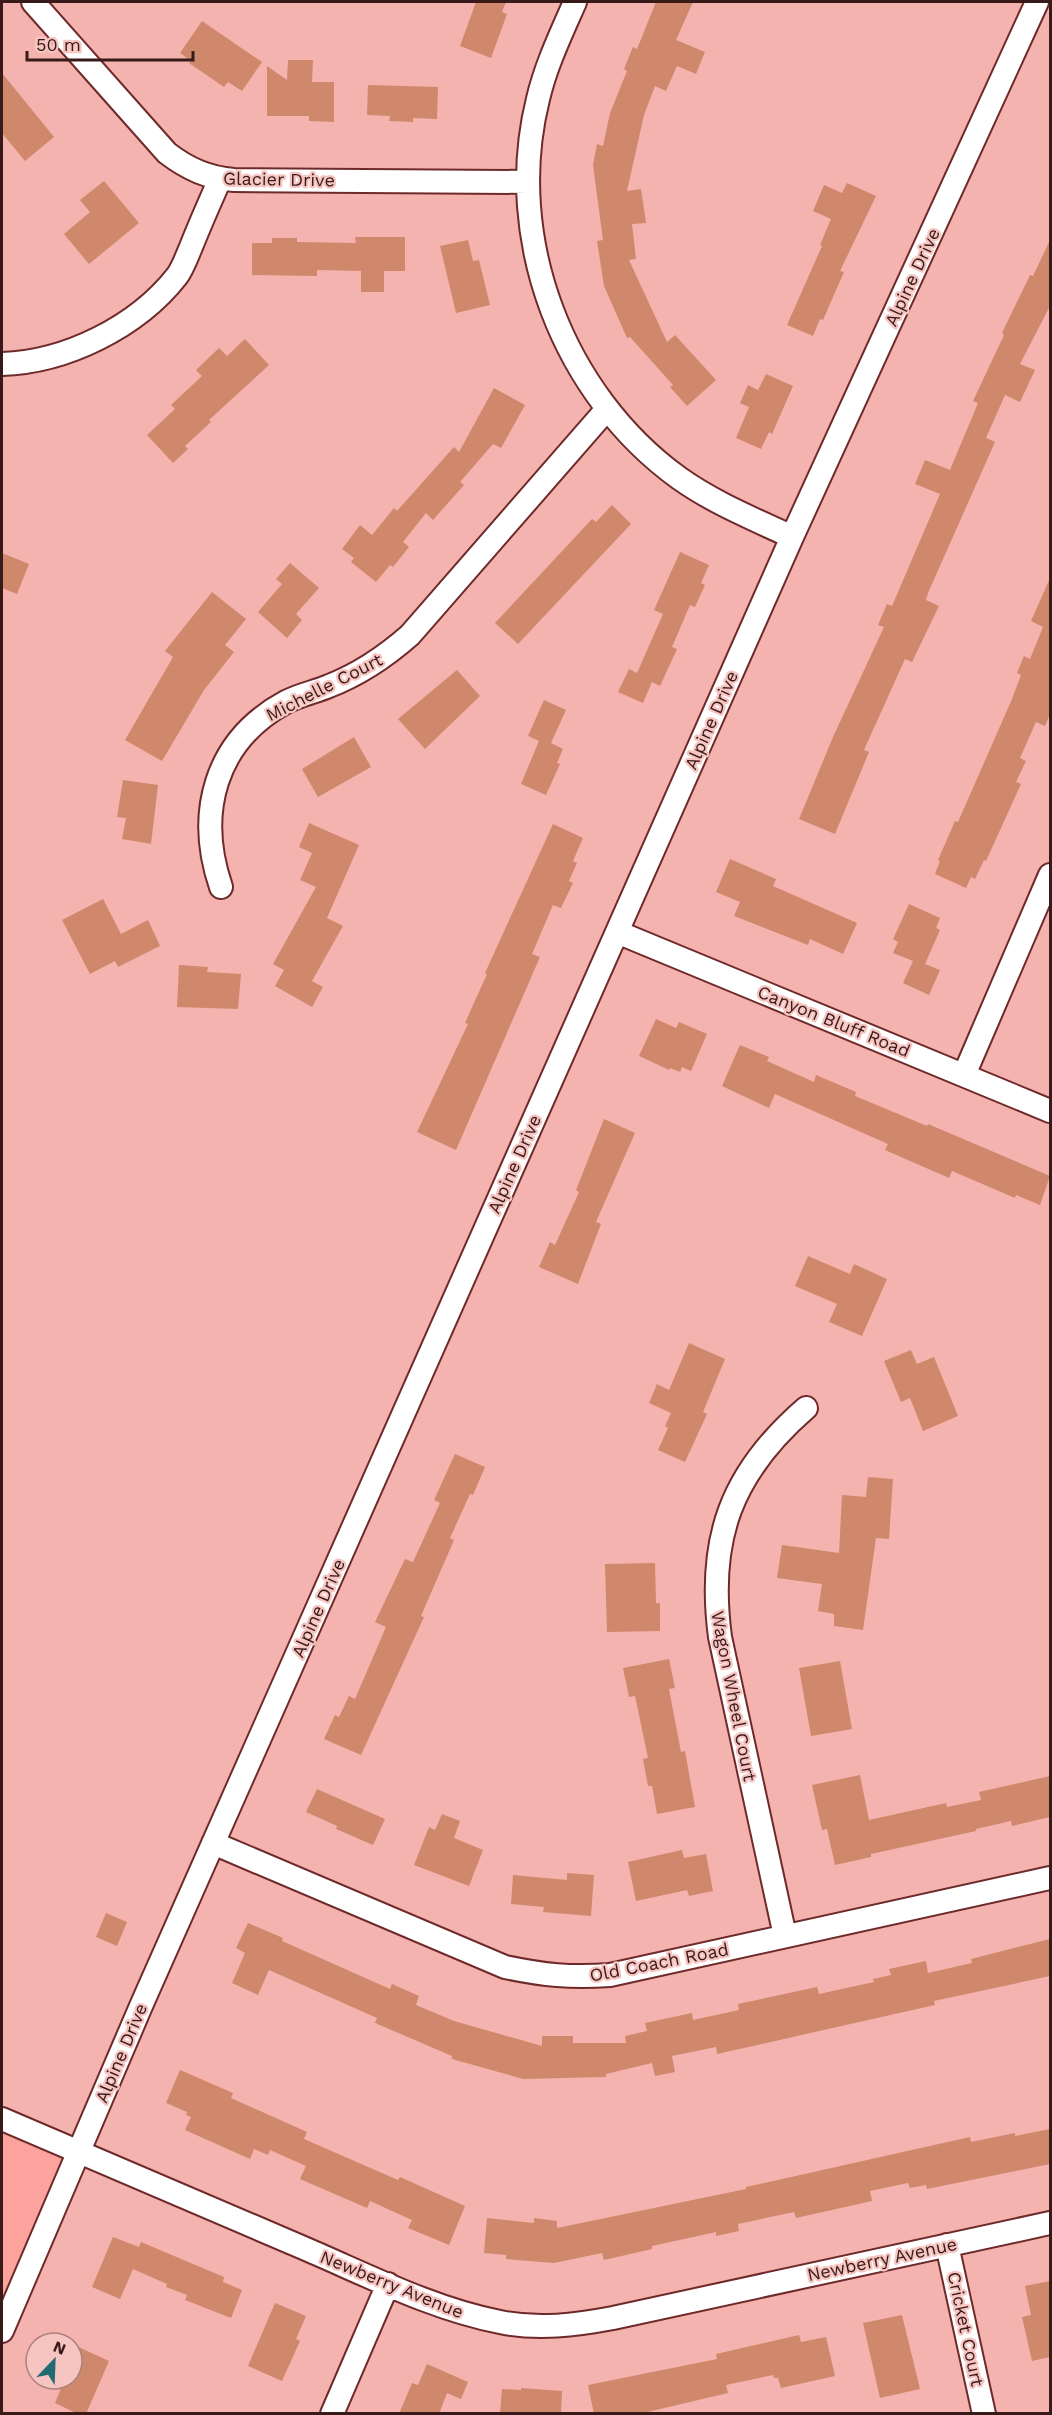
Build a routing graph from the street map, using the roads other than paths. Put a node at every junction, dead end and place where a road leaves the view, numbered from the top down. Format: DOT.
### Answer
graph roads {
  1 [pos="33,2"];
  2 [pos="575,2"];
  3 [pos="1037,2"];
  4 [pos="220,179"];
  5 [pos="528,182"];
  6 [pos="2,364"];
  7 [pos="607,409"];
  8 [pos="792,537"];
  9 [pos="1050,875"];
  10 [pos="221,887"];
  11 [pos="617,932"];
  12 [pos="964,1075"];
  13 [pos="1050,1111"];
  14 [pos="806,1408"];
  15 [pos="213,1843"];
  16 [pos="1050,1878"];
  17 [pos="785,1936"];
  18 [pos="2,2119"];
  19 [pos="79,2152"];
  20 [pos="1050,2223"];
  21 [pos="947,2245"];
  22 [pos="388,2284"];
  23 [pos="2,2331"];
  24 [pos="332,2414"];
  25 [pos="984,2414"];
  1 -- 4 [label="street, Glacier Drive"];
  2 -- 5 [label="street"];
  3 -- 8 [label="street, Alpine Drive"];
  4 -- 5 [label="street, Glacier Drive"];
  4 -- 6 [label="street"];
  5 -- 7 [label="street"];
  7 -- 8 [label="street"];
  7 -- 10 [label="street, Michelle Court"];
  8 -- 11 [label="street, Alpine Drive"];
  9 -- 12 [label="street"];
  11 -- 12 [label="street, Canyon Bluff Road"];
  11 -- 15 [label="street, Alpine Drive"];
  12 -- 13 [label="street, Canyon Bluff Road"];
  14 -- 17 [label="street, Wagon Wheel Court"];
  15 -- 17 [label="street, Old Coach Road"];
  15 -- 19 [label="street, Alpine Drive"];
  16 -- 17 [label="street, Old Coach Road"];
  18 -- 19 [label="street, Newberry Avenue"];
  19 -- 22 [label="street, Newberry Avenue"];
  19 -- 23 [label="street, Alpine Drive"];
  20 -- 21 [label="street, Newberry Avenue"];
  21 -- 22 [label="street, Newberry Avenue"];
  21 -- 25 [label="street, Cricket Court"];
  22 -- 24 [label="street"];
}
